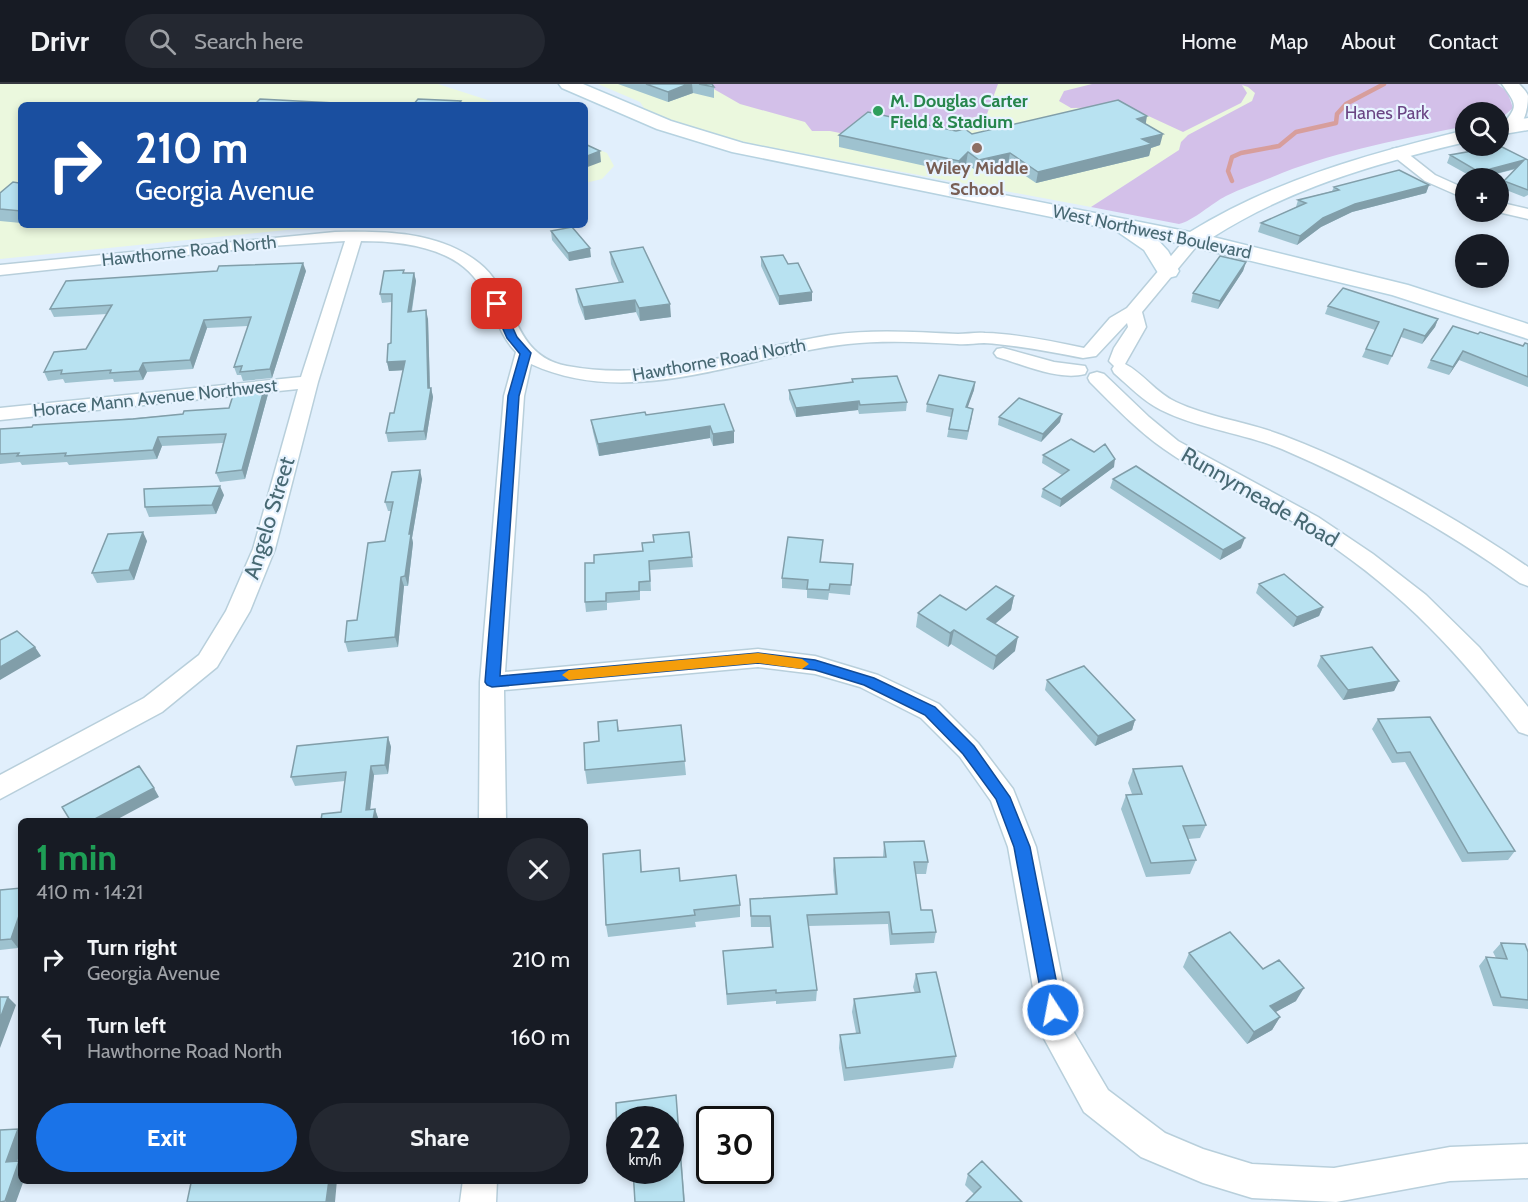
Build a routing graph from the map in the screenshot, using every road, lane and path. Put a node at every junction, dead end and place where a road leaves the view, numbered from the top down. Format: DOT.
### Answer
graph roads {
  1 [pos="568,84"];
  2 [pos="1520,87"];
  3 [pos="1512,127"];
  4 [pos="1455,139"];
  5 [pos="1397,152"];
  6 [pos="1455,190"];
  7 [pos="1509,210"];
  8 [pos="1528,214"];
  9 [pos="1110,222"];
  10 [pos="354,237"];
  11 [pos="1194,239"];
  12 [pos="6,269"];
  13 [pos="1168,271"];
  14 [pos="0,286"];
  15 [pos="1133,312"];
  16 [pos="1528,332"];
  17 [pos="525,353"];
  18 [pos="1087,363"];
  19 [pos="1120,365"];
  20 [pos="309,382"];
  21 [pos="0,414"];
  22 [pos="1208,419"];
  23 [pos="1170,445"];
  24 [pos="1528,578"];
  25 [pos="492,682"];
  26 [pos="1528,726"];
  27 [pos="0,788"];
  28 [pos="492,818"];
  29 [pos="1528,1161"];
  30 [pos="480,1184"];
  31 [pos="478,1202"];
  1 -- 9 [label="main road, West Northwest Boulevard"];
  2 -- 3 [label="street"];
  4 -- 5 [label="main road"];
  5 -- 6 [label="street"];
  5 -- 11 [label="main road"];
  7 -- 8 [label="street"];
  9 -- 11 [label="main road, West Northwest Boulevard"];
  9 -- 13 [label="main road"];
  10 -- 12 [label="street, Hawthorne Road North"];
  10 -- 17 [label="street, Hawthorne Road North"];
  10 -- 20 [label="street, Angelo Street"];
  11 -- 13 [label="street"];
  11 -- 16 [label="main road, West Northwest Boulevard"];
  12 -- 14 [label="street"];
  13 -- 15 [label="street"];
  15 -- 18 [label="street"];
  15 -- 19 [label="street"];
  17 -- 18 [label="street, Hawthorne Road North"];
  17 -- 25 [label="street"];
  18 -- 19 [label="street, Hawthorne Road North"];
  18 -- 19 [label="street"];
  18 -- 23 [label="street, Runnymeade Road"];
  19 -- 22 [label="street, Runnymeade Road"];
  20 -- 21 [label="street, Horace Mann Avenue Northwest"];
  20 -- 27 [label="street, Angelo Street"];
  22 -- 23 [label="street, Runnymeade Road"];
  22 -- 24 [label="street, Runnymeade Road"];
  23 -- 26 [label="street, Runnymeade Road"];
  25 -- 28 [label="street"];
  25 -- 29 [label="street"];
  30 -- 31 [label="street"];
}
